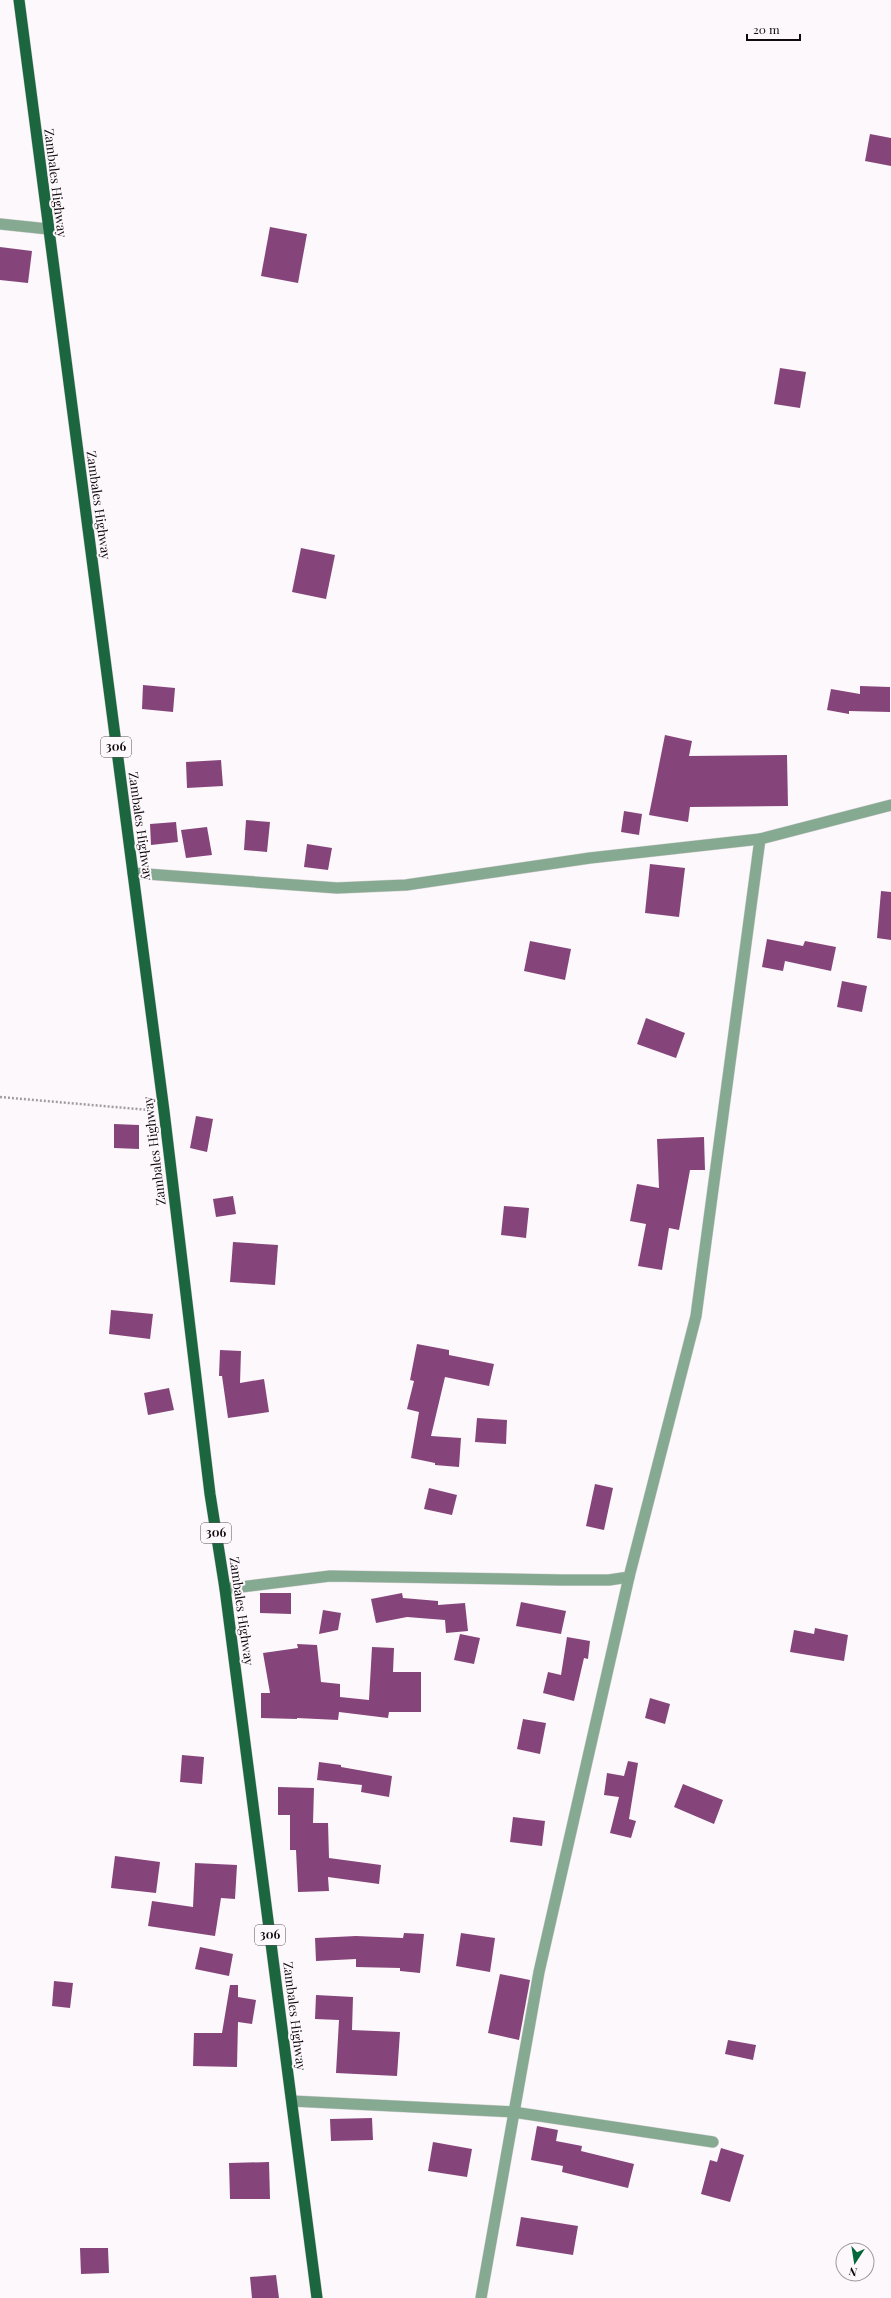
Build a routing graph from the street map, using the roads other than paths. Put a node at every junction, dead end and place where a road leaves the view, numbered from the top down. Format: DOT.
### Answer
graph roads {
  1 [pos="19,0"];
  2 [pos="0,224"];
  3 [pos="48,229"];
  4 [pos="891,804"];
  5 [pos="760,839"];
  6 [pos="133,873"];
  7 [pos="629,1577"];
  8 [pos="225,1589"];
  9 [pos="292,2101"];
  10 [pos="513,2112"];
  11 [pos="712,2142"];
  12 [pos="317,2298"];
  13 [pos="481,2298"];
  1 -- 3 [label="main road, Zambales Highway / 306"];
  2 -- 3 [label="street"];
  3 -- 6 [label="main road, Zambales Highway / 306"];
  4 -- 5 [label="street"];
  5 -- 6 [label="street"];
  5 -- 7 [label="street"];
  6 -- 8 [label="main road, Zambales Highway / 306"];
  7 -- 8 [label="street"];
  7 -- 10 [label="street"];
  8 -- 9 [label="main road, Zambales Highway / 306"];
  9 -- 10 [label="street"];
  9 -- 12 [label="main road, Zambales Highway / 306"];
  10 -- 11 [label="street"];
  10 -- 13 [label="street"];
}
